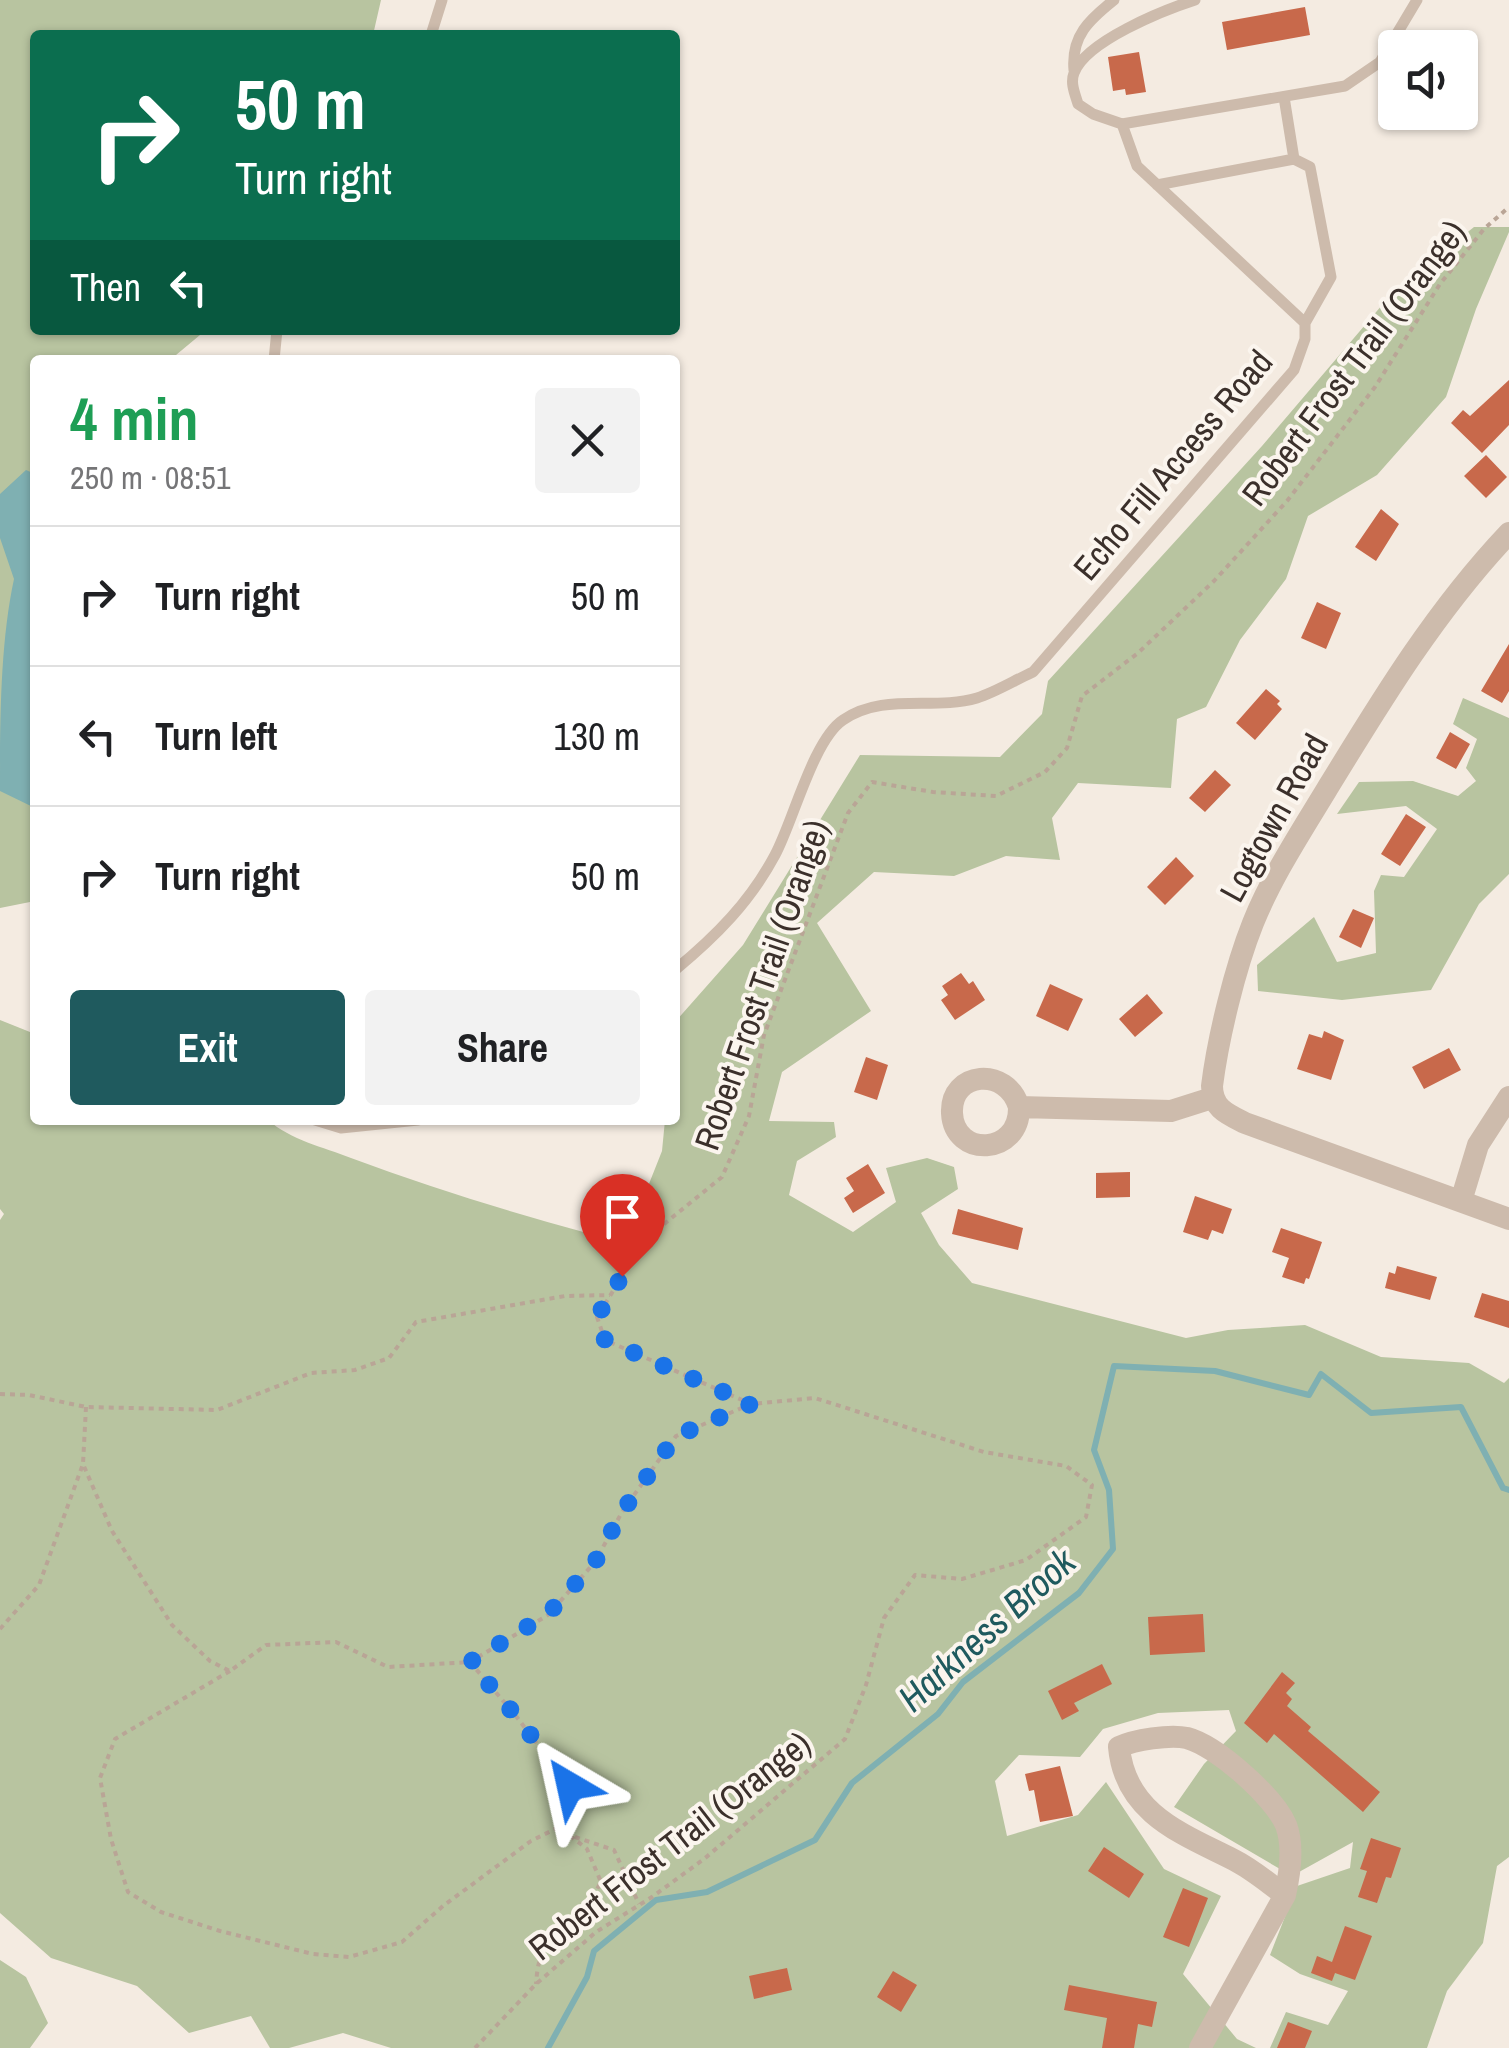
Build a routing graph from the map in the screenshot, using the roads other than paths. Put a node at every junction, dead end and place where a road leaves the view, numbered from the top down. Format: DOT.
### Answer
graph roads {
  1 [pos="442,0"];
  2 [pos="1114,0"];
  3 [pos="1195,0"];
  4 [pos="1417,0"];
  5 [pos="433,30"];
  6 [pos="1074,70"];
  7 [pos="1284,96"];
  8 [pos="1122,124"];
  9 [pos="1294,159"];
  10 [pos="1156,184"];
  11 [pos="1305,323"];
  12 [pos="1509,533"];
  13 [pos="680,966"];
  14 [pos="1509,1097"];
  15 [pos="1212,1098"];
  16 [pos="1019,1107"];
  17 [pos="331,1125"];
  18 [pos="369,1125"];
  19 [pos="1461,1201"];
  20 [pos="1509,1220"];
  21 [pos="1285,1894"];
  22 [pos="1200,2048"];
  1 -- 5 [label="lane"];
  2 -- 6 [label="lane"];
  3 -- 6 [label="lane"];
  4 -- 7 [label="lane"];
  6 -- 8 [label="lane"];
  7 -- 8 [label="lane"];
  7 -- 9 [label="lane"];
  8 -- 10 [label="lane, Echo Fill Access Road"];
  9 -- 10 [label="lane"];
  9 -- 11 [label="lane"];
  10 -- 11 [label="lane, Echo Fill Access Road"];
  11 -- 13 [label="lane, Echo Fill Access Road"];
  12 -- 15 [label="street, Logtown Road"];
  14 -- 19 [label="street"];
  15 -- 16 [label="street"];
  15 -- 19 [label="street"];
  17 -- 18 [label="lane"];
  19 -- 20 [label="street"];
  21 -- 21 [label="street"];
  21 -- 22 [label="street"];
}
